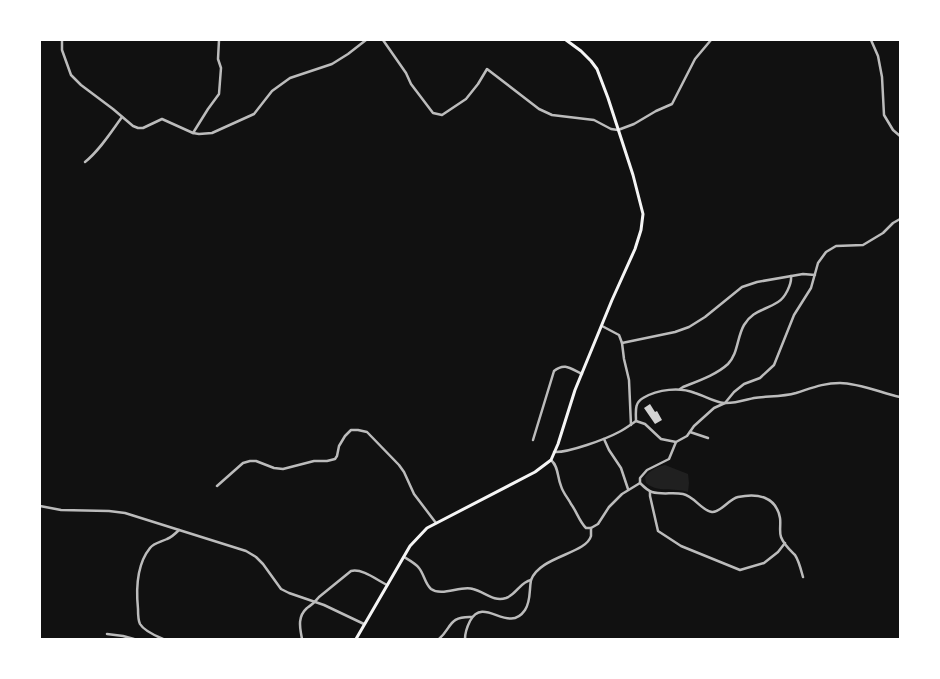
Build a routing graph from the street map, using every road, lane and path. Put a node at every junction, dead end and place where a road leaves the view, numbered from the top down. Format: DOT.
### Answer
graph roads {
  1 [pos="62,40"];
  2 [pos="219,40"];
  3 [pos="366,40"];
  4 [pos="383,40"];
  5 [pos="566,40"];
  6 [pos="711,40"];
  7 [pos="871,40"];
  8 [pos="122,117"];
  9 [pos="618,130"];
  10 [pos="193,133"];
  11 [pos="900,136"];
  12 [pos="85,162"];
  13 [pos="900,219"];
  14 [pos="815,275"];
  15 [pos="791,276"];
  16 [pos="602,326"];
  17 [pos="622,344"];
  18 [pos="582,374"];
  19 [pos="680,389"];
  20 [pos="900,397"];
  21 [pos="725,403"];
  22 [pos="636,421"];
  23 [pos="631,425"];
  24 [pos="690,432"];
  25 [pos="708,438"];
  26 [pos="604,439"];
  27 [pos="533,440"];
  28 [pos="676,442"];
  29 [pos="554,452"];
  30 [pos="551,460"];
  31 [pos="640,483"];
  32 [pos="217,486"];
  33 [pos="628,489"];
  34 [pos="650,492"];
  35 [pos="40,506"];
  36 [pos="436,523"];
  37 [pos="590,528"];
  38 [pos="179,530"];
  39 [pos="785,543"];
  40 [pos="404,557"];
  41 [pos="803,577"];
  42 [pos="531,580"];
  43 [pos="387,585"];
  44 [pos="315,602"];
  45 [pos="472,617"];
  46 [pos="364,624"];
  47 [pos="107,634"];
  48 [pos="134,639"];
  49 [pos="163,639"];
  50 [pos="302,639"];
  51 [pos="356,639"];
  52 [pos="439,639"];
  53 [pos="465,639"];
  1 -- 8 [label="street"];
  2 -- 10 [label="street"];
  3 -- 10 [label="street"];
  4 -- 9 [label="street"];
  5 -- 9 [label="main road"];
  6 -- 9 [label="street"];
  7 -- 11 [label="street"];
  8 -- 10 [label="street"];
  8 -- 12 [label="street"];
  9 -- 16 [label="main road"];
  13 -- 14 [label="street"];
  14 -- 15 [label="street"];
  14 -- 21 [label="street"];
  15 -- 17 [label="street"];
  15 -- 19 [label="street"];
  16 -- 17 [label="street"];
  16 -- 18 [label="main road"];
  17 -- 23 [label="street"];
  18 -- 27 [label="street"];
  18 -- 29 [label="main road"];
  19 -- 21 [label="street"];
  19 -- 22 [label="street"];
  20 -- 21 [label="street"];
  21 -- 24 [label="street"];
  22 -- 23 [label="street"];
  22 -- 28 [label="street"];
  23 -- 26 [label="street"];
  24 -- 25 [label="street"];
  24 -- 28 [label="street"];
  26 -- 29 [label="street"];
  26 -- 33 [label="street"];
  28 -- 31 [label="street"];
  29 -- 30 [label="main road"];
  30 -- 36 [label="main road"];
  30 -- 37 [label="street"];
  31 -- 33 [label="street"];
  31 -- 34 [label="street"];
  32 -- 36 [label="street"];
  33 -- 37 [label="street"];
  34 -- 39 [label="street"];
  34 -- 39 [label="street"];
  35 -- 38 [label="street"];
  36 -- 40 [label="main road"];
  37 -- 42 [label="street"];
  38 -- 44 [label="street"];
  38 -- 49 [label="street"];
  39 -- 41 [label="street"];
  40 -- 42 [label="street"];
  40 -- 43 [label="main road"];
  42 -- 45 [label="street"];
  43 -- 44 [label="street"];
  43 -- 46 [label="main road"];
  44 -- 46 [label="street"];
  44 -- 50 [label="street"];
  45 -- 52 [label="street"];
  45 -- 53 [label="street"];
  46 -- 51 [label="main road"];
  47 -- 48 [label="street"];
}
